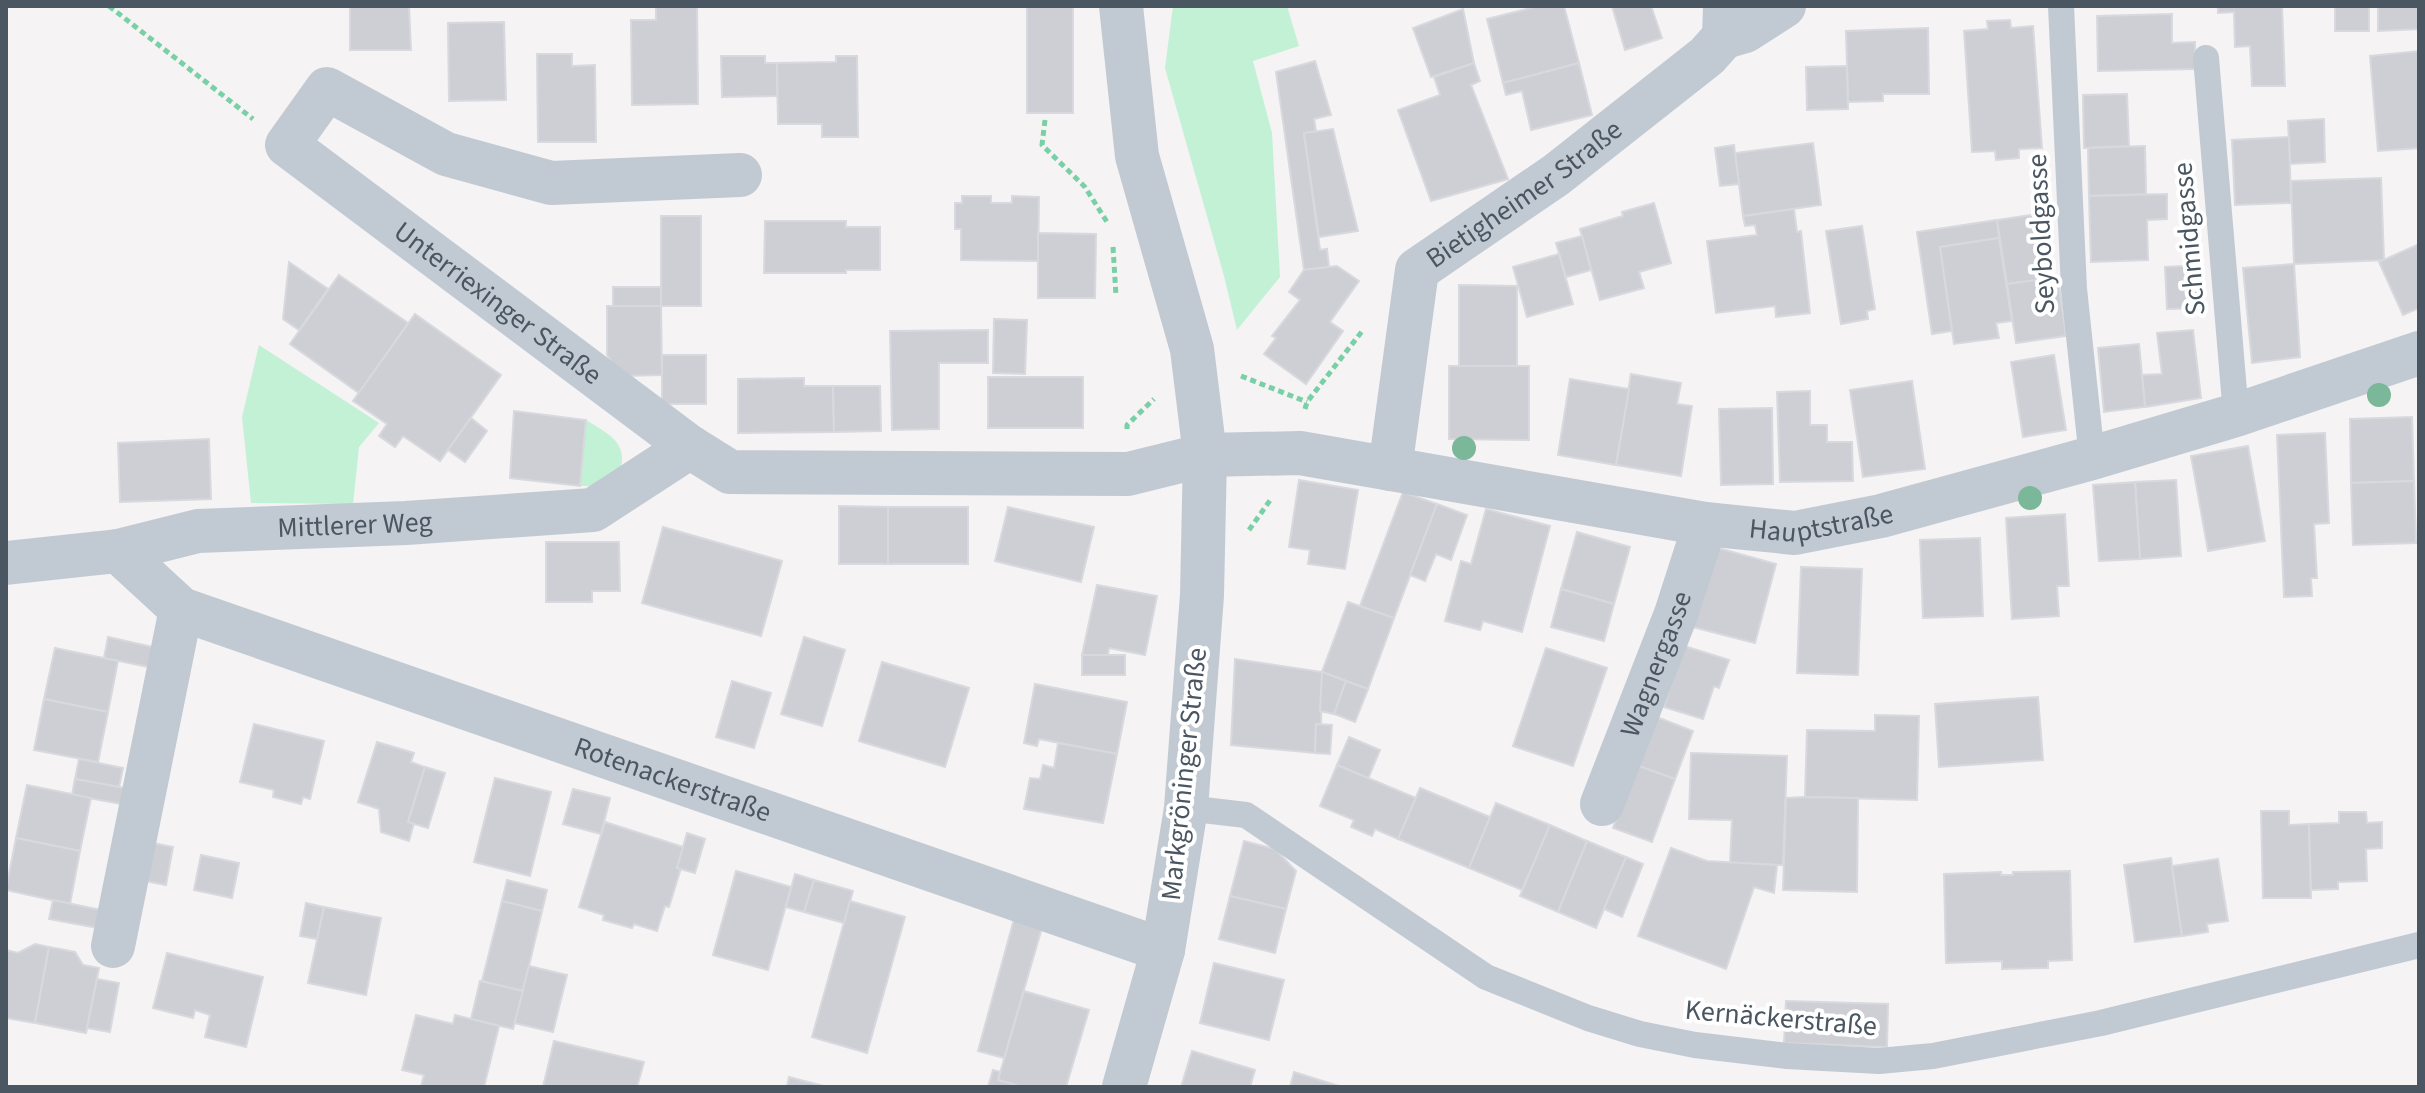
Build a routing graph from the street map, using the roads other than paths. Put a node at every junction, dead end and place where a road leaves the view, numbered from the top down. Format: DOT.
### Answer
graph roads {
  1 [pos="1121,6"];
  2 [pos="1784,6"];
  3 [pos="2061,6"];
  4 [pos="1724,21"];
  5 [pos="2206,58"];
  6 [pos="740,175"];
  7 [pos="2419,353"];
  8 [pos="2236,415"];
  9 [pos="690,447"];
  10 [pos="1205,455"];
  11 [pos="2092,458"];
  12 [pos="1390,469"];
  13 [pos="1705,524"];
  14 [pos="118,551"];
  15 [pos="6,563"];
  16 [pos="181,609"];
  17 [pos="1602,804"];
  18 [pos="1186,808"];
  19 [pos="2419,945"];
  20 [pos="113,946"];
  21 [pos="1163,950"];
  22 [pos="1124,1087"];
  1 -- 10 [label="street"];
  2 -- 4 [label="street"];
  3 -- 11 [label="lane, Seyboldgasse"];
  4 -- 12 [label="street, Bietigheimer Straße"];
  5 -- 8 [label="lane, Schmidgasse"];
  6 -- 9 [label="street, Unterriexinger Straße"];
  7 -- 8 [label="street, Hauptstraße"];
  8 -- 11 [label="street, Hauptstraße"];
  9 -- 10 [label="street, Unterriexinger Straße"];
  9 -- 14 [label="street, Mittlerer Weg"];
  10 -- 12 [label="street, Hauptstraße"];
  10 -- 18 [label="street, Markgröninger Straße"];
  11 -- 13 [label="street, Hauptstraße"];
  12 -- 13 [label="street, Hauptstraße"];
  13 -- 17 [label="street, Wagnergasse"];
  14 -- 15 [label="street, Mittlerer Weg"];
  14 -- 16 [label="street, Rotenackerstraße"];
  16 -- 20 [label="street"];
  16 -- 21 [label="street, Rotenackerstraße"];
  18 -- 19 [label="lane, Kernäckerstraße"];
  18 -- 21 [label="street, Markgröninger Straße"];
  21 -- 22 [label="street, Markgröninger Straße"];
}
